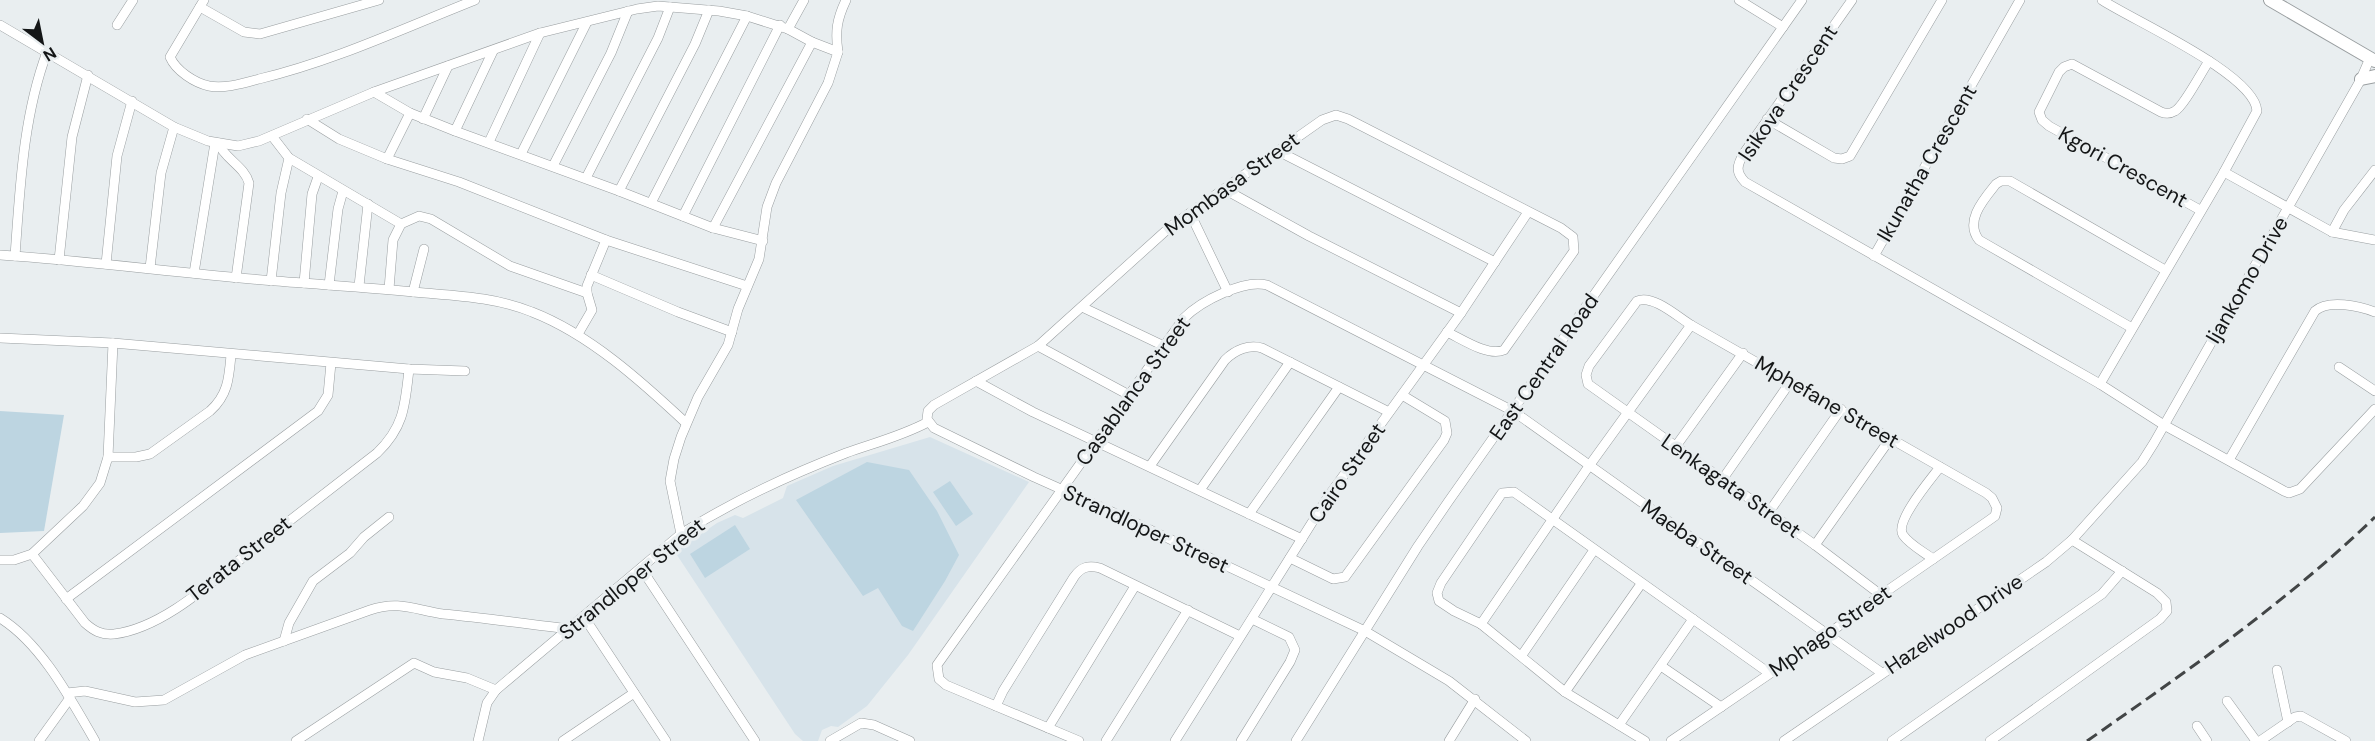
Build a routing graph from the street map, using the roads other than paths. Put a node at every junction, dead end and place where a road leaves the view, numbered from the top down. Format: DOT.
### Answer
graph roads {
  1 [pos="132,0"];
  2 [pos="380,0"];
  3 [pos="475,0"];
  4 [pos="804,0"];
  5 [pos="846,0"];
  6 [pos="1802,0"];
  7 [pos="1852,0"];
  8 [pos="1941,0"];
  9 [pos="2020,0"];
  10 [pos="2102,0"];
  11 [pos="2270,0"];
  12 [pos="1745,1"];
  13 [pos="202,3"];
  14 [pos="670,7"];
  15 [pos="709,10"];
  16 [pos="628,11"];
  17 [pos="747,16"];
  18 [pos="587,22"];
  19 [pos="117,25"];
  20 [pos="1,27"];
  21 [pos="784,27"];
  22 [pos="1783,27"];
  23 [pos="540,33"];
  24 [pos="812,42"];
  25 [pos="493,51"];
  26 [pos="47,52"];
  27 [pos="838,52"];
  28 [pos="2373,60"];
  29 [pos="2209,61"];
  30 [pos="448,66"];
  31 [pos="88,75"];
  32 [pos="2375,76"];
  33 [pos="2361,79"];
  34 [pos="374,92"];
  35 [pos="132,101"];
  36 [pos="410,113"];
  37 [pos="308,119"];
  38 [pos="423,119"];
  39 [pos="1767,119"];
  40 [pos="174,126"];
  41 [pos="455,131"];
  42 [pos="272,136"];
  43 [pos="489,142"];
  44 [pos="217,143"];
  45 [pos="1278,151"];
  46 [pos="521,154"];
  47 [pos="289,158"];
  48 [pos="387,159"];
  49 [pos="553,166"];
  50 [pos="2375,170"];
  51 [pos="2224,172"];
  52 [pos="318,177"];
  53 [pos="586,178"];
  54 [pos="1224,189"];
  55 [pos="619,190"];
  56 [pos="343,191"];
  57 [pos="651,203"];
  58 [pos="368,204"];
  59 [pos="2288,208"];
  60 [pos="2200,210"];
  61 [pos="1528,212"];
  62 [pos="1190,213"];
  63 [pos="683,216"];
  64 [pos="401,224"];
  65 [pos="713,228"];
  66 [pos="2332,232"];
  67 [pos="606,240"];
  68 [pos="2375,240"];
  69 [pos="763,241"];
  70 [pos="424,249"];
  71 [pos="0,255"];
  72 [pos="15,256"];
  73 [pos="1874,256"];
  74 [pos="59,260"];
  75 [pos="1495,262"];
  76 [pos="106,264"];
  77 [pos="150,268"];
  78 [pos="2165,270"];
  79 [pos="194,273"];
  80 [pos="591,274"];
  81 [pos="236,278"];
  82 [pos="271,281"];
  83 [pos="304,283"];
  84 [pos="329,285"];
  85 [pos="359,286"];
  86 [pos="747,286"];
  87 [pos="388,289"];
  88 [pos="413,292"];
  89 [pos="1228,292"];
  90 [pos="586,293"];
  91 [pos="1082,307"];
  92 [pos="2375,312"];
  93 [pos="1461,313"];
  94 [pos="1691,325"];
  95 [pos="2133,328"];
  96 [pos="732,332"];
  97 [pos="1447,332"];
  98 [pos="578,334"];
  99 [pos="0,338"];
  100 [pos="113,344"];
  101 [pos="1038,346"];
  102 [pos="1164,346"];
  103 [pos="1743,353"];
  104 [pos="231,355"];
  105 [pos="1290,362"];
  106 [pos="331,363"];
  107 [pos="1423,365"];
  108 [pos="2339,368"];
  109 [pos="409,369"];
  110 [pos="465,371"];
  111 [pos="1586,375"];
  112 [pos="976,381"];
  113 [pos="1791,381"];
  114 [pos="2100,384"];
  115 [pos="1339,387"];
  116 [pos="2375,391"];
  117 [pos="1129,395"];
  118 [pos="1402,395"];
  119 [pos="1841,409"];
  120 [pos="2375,409"];
  121 [pos="1513,411"];
  122 [pos="1389,412"];
  123 [pos="1629,414"];
  124 [pos="686,423"];
  125 [pos="929,423"];
  126 [pos="2164,425"];
  127 [pos="1890,439"];
  128 [pos="1096,441"];
  129 [pos="1676,446"];
  130 [pos="108,457"];
  131 [pos="2229,460"];
  132 [pos="1150,466"];
  133 [pos="1589,466"];
  134 [pos="1940,467"];
  135 [pos="1722,480"];
  136 [pos="1061,489"];
  137 [pos="1200,490"];
  138 [pos="2113,493"];
  139 [pos="1769,512"];
  140 [pos="1249,514"];
  141 [pos="389,517"];
  142 [pos="1552,519"];
  143 [pos="1989,521"];
  144 [pos="681,534"];
  145 [pos="1302,538"];
  146 [pos="2072,540"];
  147 [pos="1815,544"];
  148 [pos="1594,550"];
  149 [pos="32,555"];
  150 [pos="1290,558"];
  151 [pos="1933,559"];
  152 [pos="0,560"];
  153 [pos="641,568"];
  154 [pos="2122,571"];
  155 [pos="1641,584"];
  156 [pos="1136,586"];
  157 [pos="1271,588"];
  158 [pos="1881,595"];
  159 [pos="66,599"];
  160 [pos="1188,610"];
  161 [pos="584,617"];
  162 [pos="0,618"];
  163 [pos="1251,619"];
  164 [pos="1693,619"];
  165 [pos="1481,624"];
  166 [pos="569,628"];
  167 [pos="1365,631"];
  168 [pos="1828,634"];
  169 [pos="1240,636"];
  170 [pos="284,641"];
  171 [pos="1522,656"];
  172 [pos="1661,666"];
  173 [pos="2277,670"];
  174 [pos="1769,673"];
  175 [pos="1882,674"];
  176 [pos="496,690"];
  177 [pos="1565,692"];
  178 [pos="634,693"];
  179 [pos="68,695"];
  180 [pos="1475,699"];
  181 [pos="2227,701"];
  182 [pos="996,706"];
  183 [pos="1721,707"];
  184 [pos="2288,722"];
  185 [pos="1618,725"];
  186 [pos="2197,726"];
  187 [pos="1048,728"];
  188 [pos="39,741"];
  189 [pos="95,741"];
  190 [pos="296,741"];
  191 [pos="478,741"];
  192 [pos="563,741"];
  193 [pos="666,741"];
  194 [pos="755,741"];
  195 [pos="830,741"];
  196 [pos="910,741"];
  197 [pos="1079,741"];
  198 [pos="1106,741"];
  199 [pos="1175,741"];
  200 [pos="1241,741"];
  201 [pos="1296,741"];
  202 [pos="1449,741"];
  203 [pos="1526,741"];
  204 [pos="1645,741"];
  205 [pos="1671,741"];
  206 [pos="1784,741"];
  207 [pos="1892,741"];
  208 [pos="1990,741"];
  209 [pos="2207,741"];
  210 [pos="2258,741"];
  211 [pos="2346,741"];
  1 -- 19 [label="street"];
  2 -- 13 [label="street"];
  3 -- 13 [label="street"];
  4 -- 21 [label="street"];
  5 -- 27 [label="street"];
  6 -- 22 [label="street, East Central Road"];
  7 -- 39 [label="street, Isikova Crescent"];
  8 -- 39 [label="street"];
  9 -- 73 [label="street, Ikunatha Crescent"];
  10 -- 29 [label="street"];
  11 -- 28 [label="main road"];
  12 -- 22 [label="street"];
  14 -- 15 [label="street"];
  14 -- 16 [label="street"];
  14 -- 53 [label="street"];
  15 -- 17 [label="street"];
  15 -- 55 [label="street"];
  16 -- 18 [label="street"];
  16 -- 49 [label="street"];
  17 -- 21 [label="street"];
  17 -- 57 [label="street"];
  18 -- 23 [label="street"];
  18 -- 46 [label="street"];
  20 -- 26 [label="street"];
  21 -- 24 [label="street"];
  21 -- 63 [label="street"];
  22 -- 121 [label="street, East Central Road"];
  23 -- 25 [label="street"];
  23 -- 43 [label="street"];
  24 -- 27 [label="street"];
  24 -- 65 [label="street"];
  25 -- 30 [label="street"];
  25 -- 41 [label="street"];
  26 -- 31 [label="street"];
  26 -- 72 [label="street"];
  27 -- 69 [label="street"];
  28 -- 33 [label="street, Ijankomo Drive"];
  29 -- 51 [label="street"];
  29 -- 60 [label="street, Kgori Crescent"];
  30 -- 34 [label="street"];
  30 -- 38 [label="street"];
  31 -- 35 [label="street"];
  31 -- 74 [label="street"];
  32 -- 33 [label="main road"];
  33 -- 59 [label="street, Ijankomo Drive"];
  34 -- 36 [label="street"];
  34 -- 37 [label="street"];
  35 -- 40 [label="street"];
  35 -- 76 [label="street"];
  36 -- 38 [label="street"];
  36 -- 48 [label="street"];
  37 -- 42 [label="street"];
  37 -- 48 [label="street"];
  38 -- 41 [label="street"];
  39 -- 73 [label="street, Isikova Crescent"];
  40 -- 44 [label="street"];
  40 -- 77 [label="street"];
  41 -- 43 [label="street"];
  42 -- 44 [label="street"];
  42 -- 47 [label="street"];
  43 -- 46 [label="street"];
  44 -- 79 [label="street"];
  44 -- 81 [label="street"];
  45 -- 54 [label="street, Mombasa Street"];
  45 -- 61 [label="street, Mombasa Street"];
  45 -- 75 [label="street"];
  46 -- 49 [label="street"];
  47 -- 52 [label="street"];
  47 -- 82 [label="street"];
  48 -- 67 [label="street"];
  49 -- 53 [label="street"];
  50 -- 66 [label="street"];
  51 -- 59 [label="street"];
  51 -- 60 [label="street"];
  52 -- 56 [label="street"];
  52 -- 83 [label="street"];
  53 -- 55 [label="street"];
  54 -- 62 [label="street, Mombasa Street"];
  54 -- 93 [label="street"];
  55 -- 57 [label="street"];
  56 -- 58 [label="street"];
  56 -- 84 [label="street"];
  57 -- 63 [label="street"];
  58 -- 64 [label="street"];
  58 -- 85 [label="street"];
  59 -- 66 [label="street"];
  59 -- 126 [label="street, Ijankomo Drive"];
  60 -- 78 [label="street"];
  61 -- 75 [label="street, Cairo Street"];
  61 -- 97 [label="street, Mombasa Street"];
  62 -- 89 [label="street"];
  62 -- 91 [label="street, Mombasa Street"];
  63 -- 65 [label="street"];
  64 -- 87 [label="street"];
  64 -- 90 [label="street"];
  65 -- 69 [label="street"];
  66 -- 68 [label="street"];
  67 -- 80 [label="street"];
  67 -- 86 [label="street"];
  69 -- 86 [label="street"];
  70 -- 88 [label="street"];
  71 -- 72 [label="street"];
  72 -- 74 [label="street"];
  73 -- 114 [label="street, Ikunatha Crescent"];
  74 -- 76 [label="street"];
  75 -- 93 [label="street, Cairo Street"];
  76 -- 77 [label="street"];
  77 -- 79 [label="street"];
  78 -- 95 [label="street"];
  78 -- 95 [label="street"];
  79 -- 81 [label="street"];
  80 -- 90 [label="street"];
  80 -- 96 [label="street"];
  81 -- 82 [label="street"];
  82 -- 83 [label="street"];
  83 -- 84 [label="street"];
  84 -- 85 [label="street"];
  85 -- 87 [label="street"];
  86 -- 96 [label="street"];
  87 -- 88 [label="street"];
  88 -- 98 [label="street"];
  89 -- 102 [label="street, Casablanca Street"];
  89 -- 107 [label="street, Casablanca Street"];
  90 -- 98 [label="street"];
  91 -- 101 [label="street, Mombasa Street"];
  91 -- 102 [label="street"];
  92 -- 131 [label="street"];
  93 -- 97 [label="street, Cairo Street"];
  94 -- 103 [label="street, Mphefane Street"];
  94 -- 111 [label="street, Mphefane Street"];
  94 -- 123 [label="street"];
  95 -- 114 [label="street"];
  96 -- 124 [label="street"];
  97 -- 107 [label="street, Cairo Street"];
  98 -- 124 [label="street"];
  99 -- 100 [label="street"];
  100 -- 104 [label="street"];
  100 -- 130 [label="street"];
  101 -- 112 [label="street, Mombasa Street"];
  101 -- 117 [label="street"];
  102 -- 117 [label="street, Casablanca Street"];
  103 -- 113 [label="street, Mphefane Street"];
  103 -- 129 [label="street"];
  104 -- 106 [label="street"];
  104 -- 130 [label="street"];
  105 -- 115 [label="street"];
  105 -- 132 [label="street"];
  105 -- 137 [label="street"];
  106 -- 109 [label="street"];
  106 -- 159 [label="street"];
  107 -- 118 [label="street, Cairo Street"];
  107 -- 121 [label="street, Casablanca Street"];
  108 -- 116 [label="street"];
  109 -- 110 [label="street"];
  109 -- 159 [label="street, Terata Street"];
  111 -- 123 [label="street, Lenkagata Street"];
  112 -- 125 [label="street, Mombasa Street"];
  112 -- 128 [label="street"];
  113 -- 119 [label="street, Mphefane Street"];
  113 -- 135 [label="street"];
  114 -- 126 [label="street, Ikunatha Crescent"];
  115 -- 122 [label="street"];
  115 -- 140 [label="street"];
  117 -- 128 [label="street, Casablanca Street"];
  118 -- 122 [label="street, Cairo Street"];
  118 -- 150 [label="street"];
  119 -- 127 [label="street, Mphefane Street"];
  119 -- 139 [label="street"];
  120 -- 131 [label="street, Ikunatha Crescent"];
  121 -- 133 [label="street, Maeba Street"];
  121 -- 167 [label="street, East Central Road"];
  122 -- 145 [label="street, Cairo Street"];
  123 -- 129 [label="street, Lenkagata Street"];
  123 -- 133 [label="street"];
  124 -- 144 [label="street"];
  125 -- 136 [label="street, Strandloper Street"];
  125 -- 144 [label="street, Strandloper Street"];
  126 -- 131 [label="street, Ikunatha Crescent"];
  126 -- 138 [label="street, Ijankomo Drive"];
  127 -- 134 [label="street, Mphefane Street"];
  127 -- 147 [label="street"];
  128 -- 132 [label="street"];
  128 -- 136 [label="street, Casablanca Street"];
  129 -- 135 [label="street, Lenkagata Street"];
  130 -- 149 [label="street"];
  132 -- 137 [label="street"];
  133 -- 142 [label="street"];
  133 -- 168 [label="street, Maeba Street"];
  134 -- 143 [label="street, Mphefane Street"];
  134 -- 151 [label="street"];
  135 -- 139 [label="street, Lenkagata Street"];
  136 -- 157 [label="street, Strandloper Street"];
  136 -- 182 [label="street, Casablanca Street"];
  137 -- 140 [label="street"];
  138 -- 146 [label="street, Hazelwood Drive"];
  139 -- 147 [label="street, Lenkagata Street"];
  140 -- 145 [label="street"];
  141 -- 170 [label="street"];
  142 -- 148 [label="street"];
  142 -- 165 [label="street"];
  142 -- 165 [label="street"];
  143 -- 151 [label="street, Mphago Street"];
  144 -- 153 [label="street, Strandloper Street"];
  145 -- 150 [label="street, Cairo Street"];
  146 -- 154 [label="street"];
  146 -- 175 [label="street, Hazelwood Drive"];
  147 -- 158 [label="street, Lenkagata Street"];
  148 -- 155 [label="street"];
  148 -- 171 [label="street"];
  149 -- 152 [label="street"];
  149 -- 159 [label="street, Terata Street"];
  150 -- 157 [label="street, Cairo Street"];
  151 -- 158 [label="street, Mphago Street"];
  153 -- 161 [label="street, Strandloper Street"];
  153 -- 194 [label="street"];
  154 -- 207 [label="street"];
  154 -- 208 [label="street"];
  155 -- 164 [label="street"];
  155 -- 177 [label="street"];
  156 -- 160 [label="street"];
  156 -- 182 [label="street"];
  156 -- 187 [label="street"];
  157 -- 163 [label="street, Cairo Street"];
  157 -- 167 [label="street, Strandloper Street"];
  158 -- 168 [label="street, Mphago Street"];
  160 -- 169 [label="street"];
  160 -- 198 [label="street"];
  161 -- 166 [label="street, Strandloper Street"];
  161 -- 178 [label="street"];
  162 -- 179 [label="street"];
  163 -- 169 [label="street, Cairo Street"];
  163 -- 200 [label="street"];
  164 -- 172 [label="street"];
  164 -- 174 [label="street"];
  165 -- 171 [label="street"];
  166 -- 170 [label="street"];
  166 -- 176 [label="street, Strandloper Street"];
  167 -- 180 [label="street, Strandloper Street"];
  167 -- 201 [label="street, East Central Road"];
  168 -- 174 [label="street, Mphago Street"];
  168 -- 175 [label="street, Maeba Street"];
  169 -- 199 [label="street, Cairo Street"];
  170 -- 179 [label="street"];
  171 -- 177 [label="street"];
  172 -- 183 [label="street"];
  172 -- 185 [label="street"];
  173 -- 184 [label="street"];
  174 -- 183 [label="street, Mphago Street"];
  175 -- 206 [label="street, Hazelwood Drive"];
  176 -- 190 [label="street"];
  176 -- 191 [label="street, Strandloper Street"];
  177 -- 185 [label="street"];
  178 -- 192 [label="street"];
  178 -- 193 [label="street"];
  179 -- 188 [label="street"];
  179 -- 189 [label="street"];
  180 -- 202 [label="street"];
  180 -- 203 [label="street, Strandloper Street"];
  181 -- 210 [label="street"];
  182 -- 187 [label="street"];
  183 -- 205 [label="street, Mphago Street"];
  184 -- 210 [label="street"];
  184 -- 211 [label="street"];
  185 -- 204 [label="street"];
  186 -- 209 [label="street"];
  187 -- 197 [label="street"];
  195 -- 196 [label="street"];
}
